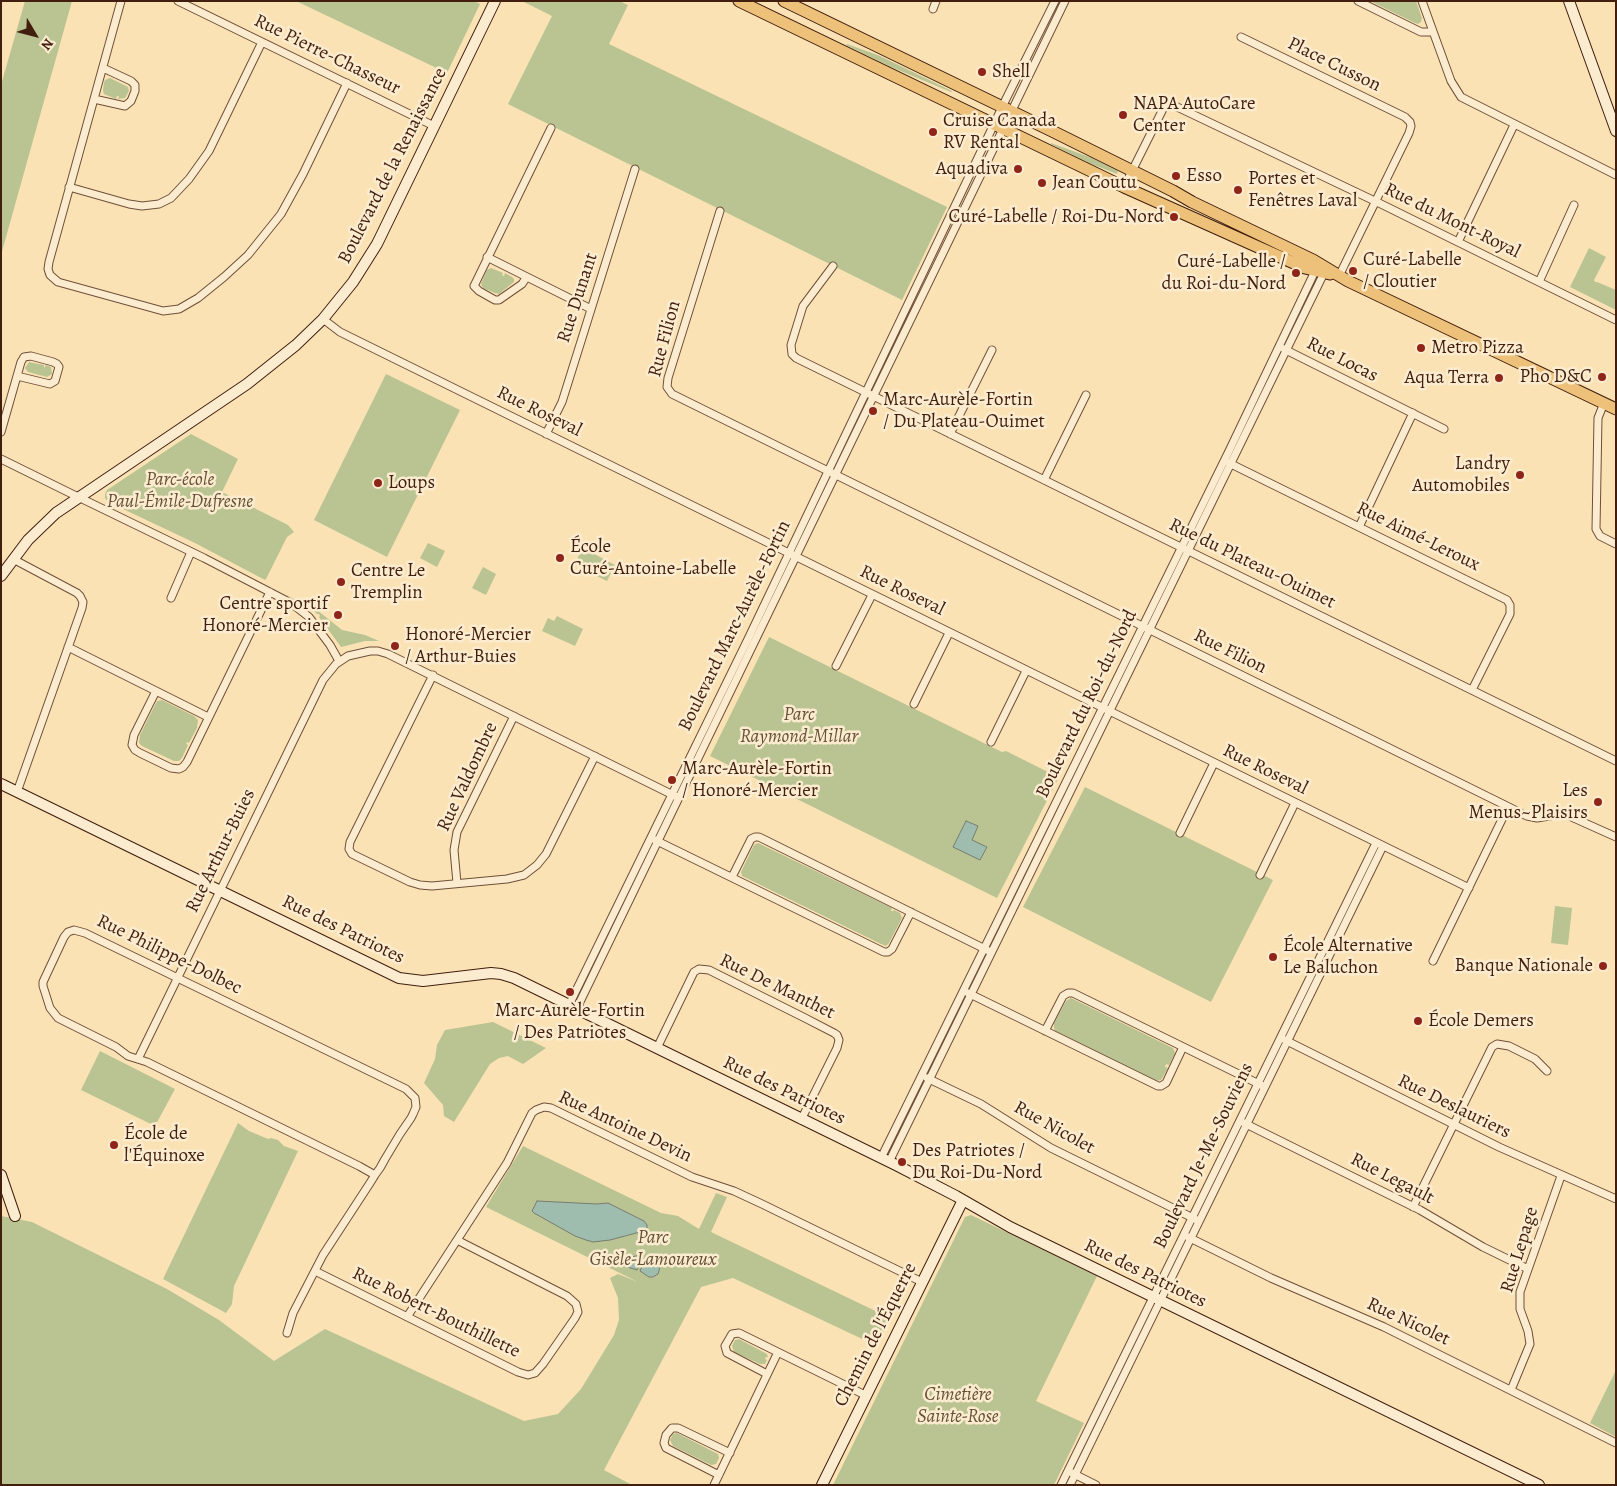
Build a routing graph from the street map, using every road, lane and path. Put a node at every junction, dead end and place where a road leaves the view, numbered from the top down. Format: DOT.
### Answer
graph roads {
  1 [pos="121,1"];
  2 [pos="178,1"];
  3 [pos="495,1"];
  4 [pos="739,1"];
  5 [pos="784,1"];
  6 [pos="936,1"];
  7 [pos="1056,1"];
  8 [pos="1065,1"];
  9 [pos="1358,1"];
  10 [pos="1422,1"];
  11 [pos="1569,1"];
  12 [pos="932,9"];
  13 [pos="1433,32"];
  14 [pos="1241,37"];
  15 [pos="262,42"];
  16 [pos="103,68"];
  17 [pos="347,83"];
  18 [pos="94,99"];
  19 [pos="1007,109"];
  20 [pos="1514,124"];
  21 [pos="434,126"];
  22 [pos="999,127"];
  23 [pos="551,128"];
  24 [pos="1616,131"];
  25 [pos="635,170"];
  26 [pos="1132,171"];
  27 [pos="1616,175"];
  28 [pos="69,187"];
  29 [pos="1124,187"];
  30 [pos="1376,201"];
  31 [pos="1574,205"];
  32 [pos="720,211"];
  33 [pos="1458,242"];
  34 [pos="487,257"];
  35 [pos="833,266"];
  36 [pos="1321,269"];
  37 [pos="1339,276"];
  38 [pos="526,278"];
  39 [pos="1539,282"];
  40 [pos="591,309"];
  41 [pos="323,319"];
  42 [pos="1616,320"];
  43 [pos="1279,346"];
  44 [pos="992,350"];
  45 [pos="1287,350"];
  46 [pos="17,376"];
  47 [pos="866,393"];
  48 [pos="1086,395"];
  49 [pos="874,397"];
  50 [pos="1604,404"];
  51 [pos="1616,410"];
  52 [pos="1413,413"];
  53 [pos="1444,429"];
  54 [pos="1,432"];
  55 [pos="546,434"];
  56 [pos="950,434"];
  57 [pos="1,459"];
  58 [pos="1228,463"];
  59 [pos="828,472"];
  60 [pos="835,476"];
  61 [pos="1044,480"];
  62 [pos="78,498"];
  63 [pos="1359,527"];
  64 [pos="1616,544"];
  65 [pos="1182,547"];
  66 [pos="1189,551"];
  67 [pos="191,552"];
  68 [pos="788,554"];
  69 [pos="796,557"];
  70 [pos="13,559"];
  71 [pos="1,576"];
  72 [pos="270,592"];
  73 [pos="872,595"];
  74 [pos="171,598"];
  75 [pos="1142,627"];
  76 [pos="1150,631"];
  77 [pos="949,633"];
  78 [pos="68,647"];
  79 [pos="340,661"];
  80 [pos="836,666"];
  81 [pos="1026,671"];
  82 [pos="433,675"];
  83 [pos="1472,690"];
  84 [pos="156,691"];
  85 [pos="914,704"];
  86 [pos="1106,710"];
  87 [pos="514,716"];
  88 [pos="208,717"];
  89 [pos="991,742"];
  90 [pos="595,756"];
  91 [pos="1616,761"];
  92 [pos="1214,764"];
  93 [pos="1,784"];
  94 [pos="17,792"];
  95 [pos="671,794"];
  96 [pos="680,798"];
  97 [pos="1295,803"];
  98 [pos="1508,807"];
  99 [pos="1180,833"];
  100 [pos="1616,837"];
  101 [pos="650,838"];
  102 [pos="658,842"];
  103 [pos="1380,844"];
  104 [pos="1260,875"];
  105 [pos="732,878"];
  106 [pos="457,884"];
  107 [pos="1469,888"];
  108 [pos="220,890"];
  109 [pos="911,912"];
  110 [pos="984,948"];
  111 [pos="992,952"];
  112 [pos="1433,961"];
  113 [pos="177,978"];
  114 [pos="963,991"];
  115 [pos="971,995"];
  116 [pos="573,1006"];
  117 [pos="1046,1032"];
  118 [pos="1280,1038"];
  119 [pos="1288,1042"];
  120 [pos="1183,1047"];
  121 [pos="657,1048"];
  122 [pos="138,1058"];
  123 [pos="1547,1071"];
  124 [pos="922,1075"];
  125 [pos="929,1079"];
  126 [pos="1258,1083"];
  127 [pos="1265,1087"];
  128 [pos="801,1120"];
  129 [pos="1239,1121"];
  130 [pos="1247,1124"];
  131 [pos="1453,1124"];
  132 [pos="885,1160"];
  133 [pos="1,1175"];
  134 [pos="375,1175"];
  135 [pos="1562,1176"];
  136 [pos="1616,1199"];
  137 [pos="963,1200"];
  138 [pos="1413,1207"];
  139 [pos="15,1216"];
  140 [pos="1195,1219"];
  141 [pos="1183,1235"];
  142 [pos="1191,1238"];
  143 [pos="457,1240"];
  144 [pos="1528,1269"];
  145 [pos="315,1271"];
  146 [pos="922,1282"];
  147 [pos="1156,1299"];
  148 [pos="408,1316"];
  149 [pos="287,1333"];
  150 [pos="778,1352"];
  151 [pos="768,1374"];
  152 [pos="1511,1390"];
  153 [pos="865,1395"];
  154 [pos="1616,1442"];
  155 [pos="730,1453"];
  156 [pos="1067,1471"];
  157 [pos="719,1475"];
  158 [pos="1075,1475"];
  159 [pos="714,1485"];
  160 [pos="822,1485"];
  161 [pos="1061,1485"];
  162 [pos="1070,1485"];
  163 [pos="1096,1485"];
  164 [pos="1539,1485"];
  1 -- 16 [label="street"];
  2 -- 15 [label="street, Rue Pierre-Chasseur"];
  3 -- 21 [label="street, Boulevard de la Renaissance"];
  4 -- 22 [label="main road"];
  5 -- 19 [label="main road"];
  6 -- 12 [label="street"];
  7 -- 19 [label="street, Boulevard Marc-Aurèle-Fortin"];
  8 -- 19 [label="street, Boulevard Marc-Aurèle-Fortin"];
  9 -- 13 [label="street"];
  10 -- 13 [label="street"];
  11 -- 24 [label="street"];
  13 -- 20 [label="street"];
  14 -- 30 [label="street, Place Cusson"];
  15 -- 17 [label="street, Rue Pierre-Chasseur"];
  15 -- 28 [label="street"];
  16 -- 18 [label="street"];
  16 -- 18 [label="street"];
  17 -- 21 [label="street, Rue Pierre-Chasseur"];
  17 -- 28 [label="street"];
  18 -- 28 [label="street"];
  19 -- 22 [label="street, Boulevard Marc-Aurèle-Fortin"];
  19 -- 26 [label="main road"];
  20 -- 27 [label="street"];
  20 -- 33 [label="street"];
  21 -- 41 [label="street, Boulevard de la Renaissance"];
  22 -- 29 [label="main road"];
  22 -- 47 [label="street, Boulevard Marc-Aurèle-Fortin"];
  22 -- 49 [label="street, Boulevard Marc-Aurèle-Fortin"];
  23 -- 34 [label="street"];
  25 -- 40 [label="street, Rue Dunant"];
  26 -- 29 [label="street, Rue du Mont-Royal"];
  26 -- 30 [label="street, Rue du Mont-Royal"];
  26 -- 36 [label="main road"];
  29 -- 36 [label="main road"];
  30 -- 33 [label="street, Rue du Mont-Royal"];
  30 -- 37 [label="street"];
  31 -- 39 [label="street"];
  32 -- 59 [label="street, Rue Filion"];
  33 -- 39 [label="street, Rue du Mont-Royal"];
  34 -- 38 [label="street"];
  34 -- 38 [label="street"];
  35 -- 47 [label="street"];
  36 -- 37 [label="main road"];
  36 -- 43 [label="street, Boulevard du Roi-du-Nord"];
  36 -- 45 [label="street, Boulevard du Roi-du-Nord"];
  37 -- 50 [label="main road"];
  38 -- 40 [label="street"];
  39 -- 42 [label="street, Rue du Mont-Royal"];
  40 -- 55 [label="street, Rue Dunant"];
  41 -- 55 [label="street, Rue Roseval"];
  41 -- 62 [label="street, Boulevard de la Renaissance"];
  43 -- 45 [label="street, Rue Locas"];
  43 -- 58 [label="street, Boulevard du Roi-du-Nord"];
  44 -- 56 [label="street"];
  45 -- 52 [label="street, Rue Locas"];
  45 -- 58 [label="street, Boulevard du Roi-du-Nord"];
  46 -- 46 [label="street"];
  46 -- 54 [label="street"];
  47 -- 49 [label="street"];
  47 -- 59 [label="street, Boulevard Marc-Aurèle-Fortin"];
  48 -- 61 [label="street"];
  49 -- 56 [label="street, Rue du Plateau-Ouimet"];
  49 -- 60 [label="street, Boulevard Marc-Aurèle-Fortin"];
  50 -- 51 [label="main road"];
  50 -- 64 [label="street"];
  52 -- 53 [label="street, Rue Locas"];
  52 -- 63 [label="street"];
  55 -- 68 [label="street, Rue Roseval"];
  56 -- 61 [label="street, Rue du Plateau-Ouimet"];
  57 -- 62 [label="street"];
  58 -- 63 [label="street, Rue Aimé-Leroux"];
  58 -- 65 [label="street, Boulevard du Roi-du-Nord"];
  58 -- 66 [label="street, Boulevard du Roi-du-Nord"];
  59 -- 60 [label="street"];
  59 -- 68 [label="street, Boulevard Marc-Aurèle-Fortin"];
  60 -- 69 [label="street, Boulevard Marc-Aurèle-Fortin"];
  60 -- 75 [label="street, Rue Filion"];
  61 -- 65 [label="street, Rue du Plateau-Ouimet"];
  62 -- 67 [label="street"];
  62 -- 70 [label="street, Boulevard de la Renaissance"];
  63 -- 83 [label="street, Rue Aimé-Leroux"];
  65 -- 66 [label="street, Rue du Plateau-Ouimet"];
  65 -- 75 [label="street, Boulevard du Roi-du-Nord"];
  66 -- 76 [label="street, Boulevard du Roi-du-Nord"];
  66 -- 83 [label="street, Rue du Plateau-Ouimet"];
  67 -- 72 [label="street"];
  67 -- 74 [label="street"];
  68 -- 69 [label="street, Rue Roseval"];
  68 -- 95 [label="street, Boulevard Marc-Aurèle-Fortin"];
  69 -- 73 [label="street, Rue Roseval"];
  69 -- 96 [label="street, Boulevard Marc-Aurèle-Fortin"];
  70 -- 71 [label="street, Boulevard de la Renaissance"];
  70 -- 78 [label="street"];
  72 -- 79 [label="street"];
  72 -- 88 [label="street"];
  73 -- 77 [label="street, Rue Roseval"];
  73 -- 80 [label="street"];
  75 -- 76 [label="street, Rue Filion"];
  75 -- 86 [label="street, Boulevard du Roi-du-Nord"];
  76 -- 86 [label="street, Boulevard du Roi-du-Nord"];
  76 -- 98 [label="street, Rue Filion"];
  77 -- 81 [label="street, Rue Roseval"];
  77 -- 85 [label="street"];
  78 -- 84 [label="street"];
  78 -- 94 [label="street"];
  79 -- 82 [label="street"];
  79 -- 108 [label="street, Rue Arthur-Buies"];
  81 -- 86 [label="street, Rue Roseval"];
  81 -- 89 [label="street"];
  82 -- 87 [label="street"];
  82 -- 106 [label="street"];
  83 -- 91 [label="street, Rue du Plateau-Ouimet"];
  84 -- 88 [label="street"];
  84 -- 88 [label="street"];
  86 -- 92 [label="street, Rue Roseval"];
  86 -- 110 [label="street, Boulevard du Roi-du-Nord"];
  86 -- 111 [label="street, Boulevard du Roi-du-Nord"];
  87 -- 90 [label="street"];
  87 -- 106 [label="street, Rue Valdombre"];
  90 -- 95 [label="street"];
  90 -- 106 [label="street"];
  92 -- 97 [label="street, Rue Roseval"];
  92 -- 99 [label="street"];
  93 -- 94 [label="street, Rue des Patriotes"];
  94 -- 108 [label="street, Rue des Patriotes"];
  95 -- 96 [label="street"];
  95 -- 101 [label="street, Boulevard Marc-Aurèle-Fortin"];
  96 -- 102 [label="street, Boulevard Marc-Aurèle-Fortin"];
  97 -- 103 [label="street, Rue Roseval"];
  97 -- 104 [label="street"];
  98 -- 100 [label="street, Rue Filion"];
  98 -- 107 [label="street"];
  101 -- 102 [label="street"];
  101 -- 116 [label="street, Boulevard Marc-Aurèle-Fortin"];
  102 -- 105 [label="street"];
  102 -- 116 [label="street, Boulevard Marc-Aurèle-Fortin"];
  103 -- 107 [label="street, Rue Roseval"];
  103 -- 118 [label="street, Boulevard Je-Me-Souviens"];
  103 -- 119 [label="street, Boulevard Je-Me-Souviens"];
  105 -- 109 [label="street"];
  105 -- 109 [label="street"];
  107 -- 112 [label="street"];
  108 -- 113 [label="street, Rue Arthur-Buies"];
  108 -- 116 [label="street, Rue des Patriotes"];
  109 -- 110 [label="street"];
  110 -- 111 [label="street"];
  110 -- 114 [label="street, Boulevard du Roi-du-Nord"];
  111 -- 115 [label="street, Boulevard du Roi-du-Nord"];
  113 -- 122 [label="street, Rue Arthur-Buies"];
  113 -- 122 [label="street, Rue Philippe-Dolbec"];
  113 -- 134 [label="street, Rue Philippe-Dolbec"];
  114 -- 115 [label="street"];
  114 -- 124 [label="street, Boulevard du Roi-du-Nord"];
  115 -- 117 [label="street"];
  115 -- 125 [label="street, Boulevard du Roi-du-Nord"];
  116 -- 121 [label="street, Rue des Patriotes"];
  117 -- 120 [label="street"];
  117 -- 120 [label="street"];
  118 -- 119 [label="street, Rue Deslauriers"];
  118 -- 126 [label="street, Boulevard Je-Me-Souviens"];
  119 -- 127 [label="street, Boulevard Je-Me-Souviens"];
  119 -- 131 [label="street, Rue Deslauriers"];
  120 -- 126 [label="street"];
  121 -- 128 [label="street, Rue des Patriotes"];
  121 -- 128 [label="street, Rue De Manthet"];
  122 -- 134 [label="street, Rue Philippe-Dolbec"];
  123 -- 131 [label="street"];
  124 -- 125 [label="street, Rue Nicolet"];
  124 -- 132 [label="street, Boulevard du Roi-du-Nord"];
  125 -- 132 [label="street, Boulevard du Roi-du-Nord"];
  125 -- 140 [label="street, Rue Nicolet"];
  126 -- 127 [label="street"];
  126 -- 129 [label="street, Boulevard Je-Me-Souviens"];
  127 -- 130 [label="street, Boulevard Je-Me-Souviens"];
  128 -- 132 [label="street, Rue des Patriotes"];
  129 -- 130 [label="street, Rue Legault"];
  129 -- 140 [label="street, Boulevard Je-Me-Souviens"];
  130 -- 138 [label="street, Rue Legault"];
  130 -- 140 [label="street, Boulevard Je-Me-Souviens"];
  131 -- 135 [label="street, Rue Deslauriers"];
  131 -- 138 [label="street"];
  132 -- 137 [label="street, Rue des Patriotes"];
  133 -- 139 [label="street"];
  134 -- 145 [label="street, Rue Philippe-Dolbec"];
  135 -- 136 [label="street, Rue Deslauriers"];
  135 -- 144 [label="street, Rue Lepage"];
  137 -- 146 [label="street, Chemin de l'Équerre"];
  137 -- 147 [label="street, Rue des Patriotes"];
  138 -- 144 [label="street, Rue Legault"];
  140 -- 141 [label="street, Boulevard Je-Me-Souviens"];
  140 -- 142 [label="street, Boulevard Je-Me-Souviens"];
  141 -- 142 [label="street, Rue Nicolet"];
  141 -- 147 [label="street, Boulevard Je-Me-Souviens"];
  142 -- 147 [label="street, Boulevard Je-Me-Souviens"];
  142 -- 152 [label="street, Rue Nicolet"];
  143 -- 146 [label="street, Rue Antoine Devin"];
  143 -- 148 [label="street, Rue Antoine Devin"];
  143 -- 148 [label="street, Rue Robert-Bouthillette"];
  144 -- 152 [label="street, Rue Lepage"];
  145 -- 148 [label="street, Rue Robert-Bouthillette"];
  145 -- 149 [label="street, Rue Philippe-Dolbec"];
  146 -- 153 [label="street, Chemin de l'Équerre"];
  147 -- 156 [label="street, Boulevard Je-Me-Souviens"];
  147 -- 158 [label="street, Boulevard Je-Me-Souviens"];
  147 -- 164 [label="street, Rue des Patriotes"];
  150 -- 151 [label="street"];
  150 -- 151 [label="street"];
  150 -- 153 [label="street"];
  151 -- 155 [label="street"];
  152 -- 154 [label="street, Rue Nicolet"];
  153 -- 160 [label="street, Chemin de l'Équerre"];
  155 -- 157 [label="street"];
  155 -- 157 [label="street"];
  156 -- 158 [label="street"];
  156 -- 161 [label="street, Boulevard Je-Me-Souviens"];
  157 -- 159 [label="street"];
  158 -- 162 [label="street, Boulevard Je-Me-Souviens"];
  158 -- 163 [label="street"];
}
